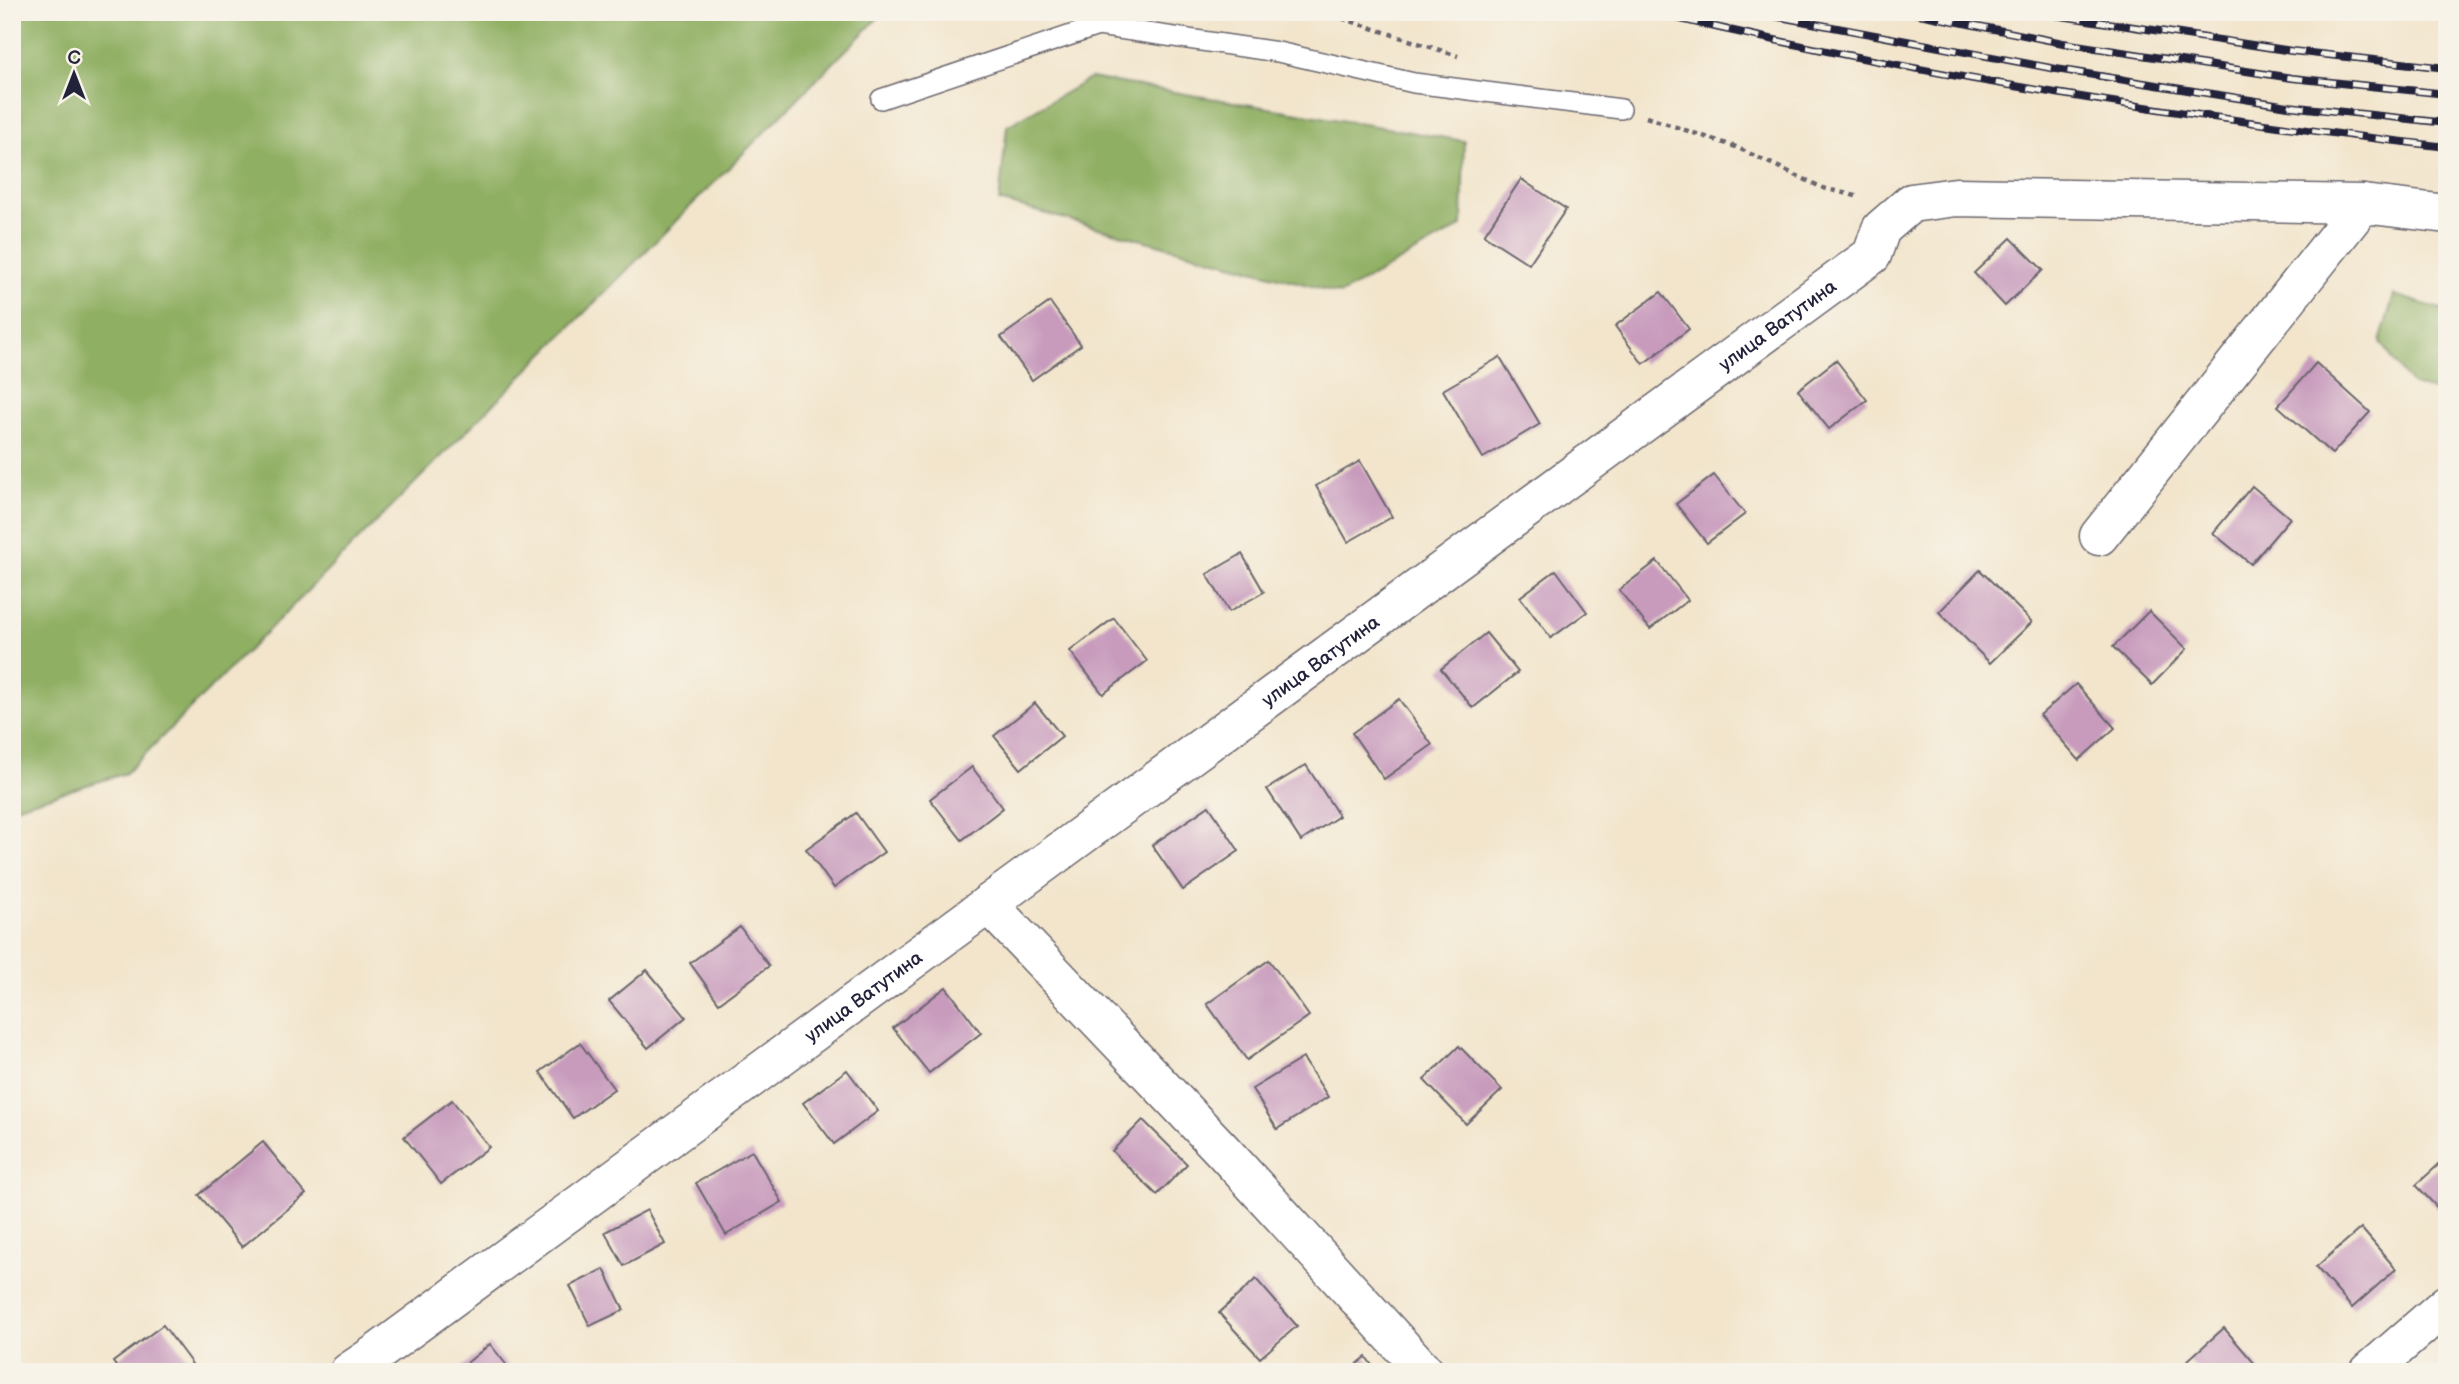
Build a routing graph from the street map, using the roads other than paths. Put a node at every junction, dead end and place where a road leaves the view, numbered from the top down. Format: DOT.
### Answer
graph roads {
  1 [pos="881,99"];
  2 [pos="1620,109"];
  3 [pos="2363,204"];
  4 [pos="2447,214"];
  5 [pos="2099,536"];
  6 [pos="988,904"];
  7 [pos="2447,1304"];
  8 [pos="349,1372"];
  9 [pos="1425,1372"];
  10 [pos="2369,1372"];
  1 -- 2 [label="lane"];
  3 -- 4 [label="street, улица Ватутина"];
  3 -- 5 [label="street"];
  3 -- 6 [label="street, улица Ватутина"];
  6 -- 8 [label="street, улица Ватутина"];
  6 -- 9 [label="street"];
  7 -- 10 [label="street"];
}
